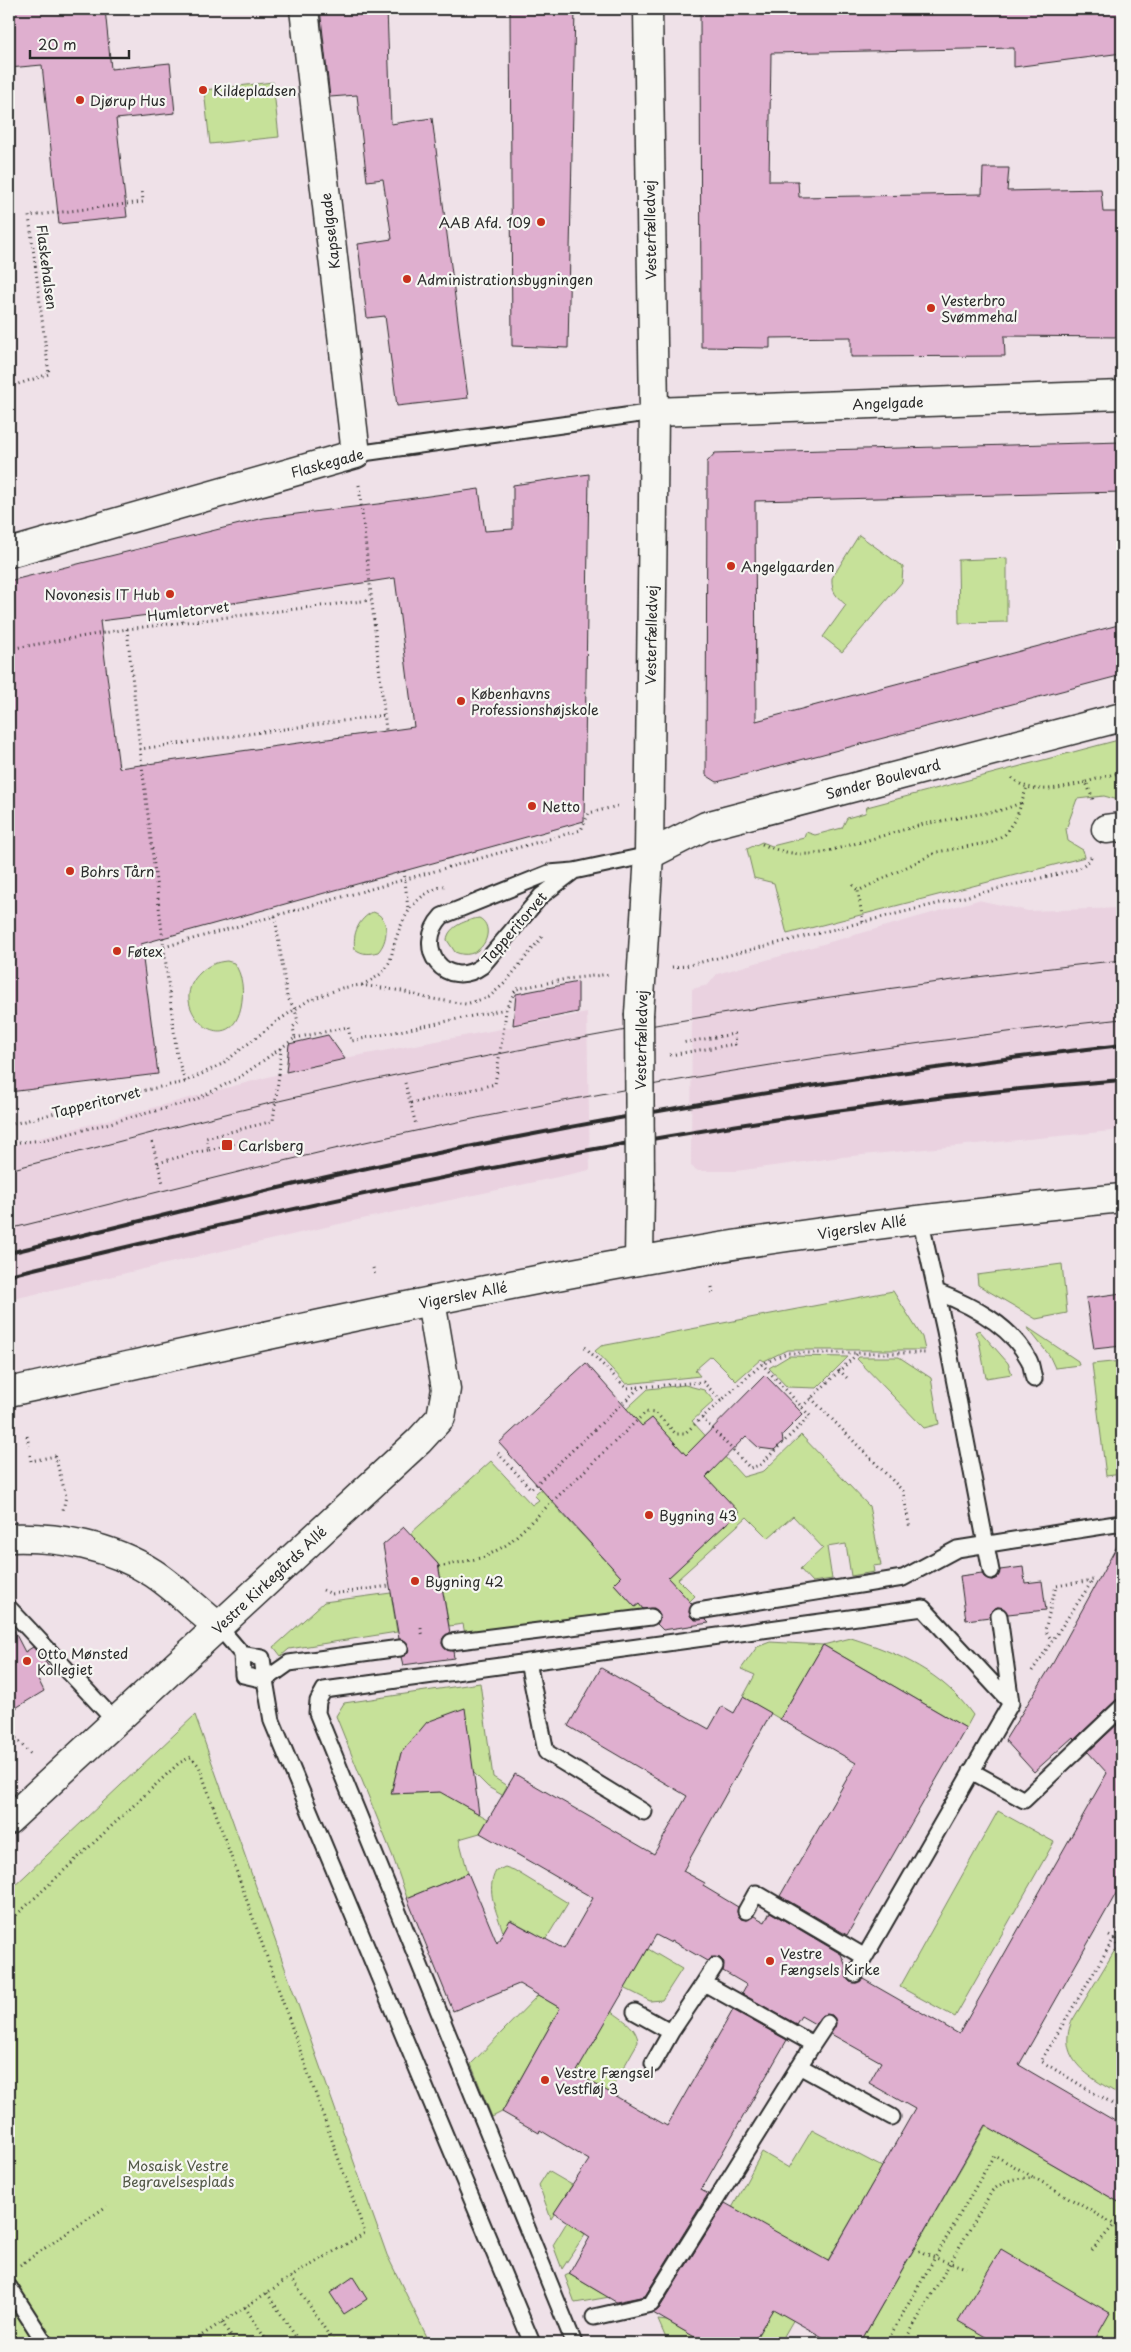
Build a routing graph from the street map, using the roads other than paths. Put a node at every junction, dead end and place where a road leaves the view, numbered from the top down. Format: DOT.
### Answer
graph roads {
  1 [pos="304,9"];
  2 [pos="648,9"];
  3 [pos="1122,395"];
  4 [pos="654,412"];
  5 [pos="356,454"];
  6 [pos="9,553"];
  7 [pos="1122,717"];
  8 [pos="649,856"];
  9 [pos="574,871"];
  10 [pos="1122,1198"];
  11 [pos="920,1218"];
  12 [pos="639,1261"];
  13 [pos="937,1292"];
  14 [pos="431,1301"];
  15 [pos="1034,1379"];
  16 [pos="9,1392"];
  17 [pos="1122,1524"];
  18 [pos="9,1538"];
  19 [pos="986,1543"];
  20 [pos="991,1571"];
  21 [pos="9,1608"];
  22 [pos="698,1611"];
  23 [pos="999,1616"];
  24 [pos="651,1617"];
  25 [pos="219,1627"];
  26 [pos="451,1642"];
  27 [pos="400,1648"];
  28 [pos="242,1654"];
  29 [pos="528,1662"];
  30 [pos="265,1680"];
  31 [pos="1011,1703"];
  32 [pos="1122,1707"];
  33 [pos="116,1722"];
  34 [pos="972,1771"];
  35 [pos="644,1812"];
  36 [pos="9,1820"];
  37 [pos="746,1911"];
  38 [pos="865,1957"];
  39 [pos="715,1966"];
  40 [pos="855,1974"];
  41 [pos="704,1983"];
  42 [pos="635,2012"];
  43 [pos="827,2023"];
  44 [pos="671,2032"];
  45 [pos="813,2044"];
  46 [pos="653,2064"];
  47 [pos="799,2066"];
  48 [pos="892,2117"];
  49 [pos="9,2287"];
  50 [pos="594,2317"];
  51 [pos="45,2343"];
  52 [pos="532,2343"];
  53 [pos="574,2343"];
  1 -- 5 [label="street, Kapselgade"];
  2 -- 4 [label="street, Vesterfælledvej"];
  3 -- 4 [label="street, Angelgade"];
  4 -- 5 [label="lane, Flaskegade"];
  4 -- 8 [label="street, Vesterfælledvej"];
  5 -- 6 [label="street, Flaskegade"];
  7 -- 8 [label="street, Sønder Boulevard"];
  8 -- 9 [label="lane, Tapperitorvet"];
  8 -- 12 [label="street, Vesterfælledvej, bridge"];
  9 -- 9 [label="lane, Tapperitorvet"];
  10 -- 11 [label="street, Vigerslev Allé"];
  11 -- 12 [label="street, Vigerslev Allé"];
  11 -- 13 [label="lane, Vigerslev Allé"];
  12 -- 14 [label="street, Vigerslev Allé"];
  13 -- 15 [label="lane"];
  13 -- 19 [label="lane, Vigerslev Allé"];
  14 -- 16 [label="street, Vigerslev Allé"];
  14 -- 25 [label="street, Vestre Kirkegårds Allé"];
  17 -- 19 [label="lane"];
  18 -- 25 [label="street"];
  19 -- 20 [label="lane, Vigerslev Allé"];
  19 -- 22 [label="lane"];
  21 -- 33 [label="lane"];
  23 -- 31 [label="lane"];
  24 -- 26 [label="lane"];
  25 -- 28 [label="lane"];
  25 -- 33 [label="street, Vestre Kirkegårds Allé"];
  27 -- 30 [label="lane"];
  28 -- 30 [label="lane"];
  28 -- 30 [label="lane"];
  29 -- 31 [label="lane"];
  29 -- 35 [label="lane"];
  29 -- 53 [label="lane"];
  30 -- 52 [label="lane"];
  31 -- 34 [label="lane"];
  32 -- 34 [label="lane"];
  33 -- 36 [label="street, Vestre Kirkegårds Allé"];
  34 -- 38 [label="lane"];
  37 -- 38 [label="lane"];
  38 -- 40 [label="lane"];
  39 -- 41 [label="lane"];
  41 -- 44 [label="lane"];
  41 -- 45 [label="lane"];
  42 -- 44 [label="lane"];
  43 -- 45 [label="lane"];
  44 -- 46 [label="lane"];
  45 -- 47 [label="lane"];
  47 -- 48 [label="lane"];
  47 -- 50 [label="lane"];
  49 -- 51 [label="lane"];
}
